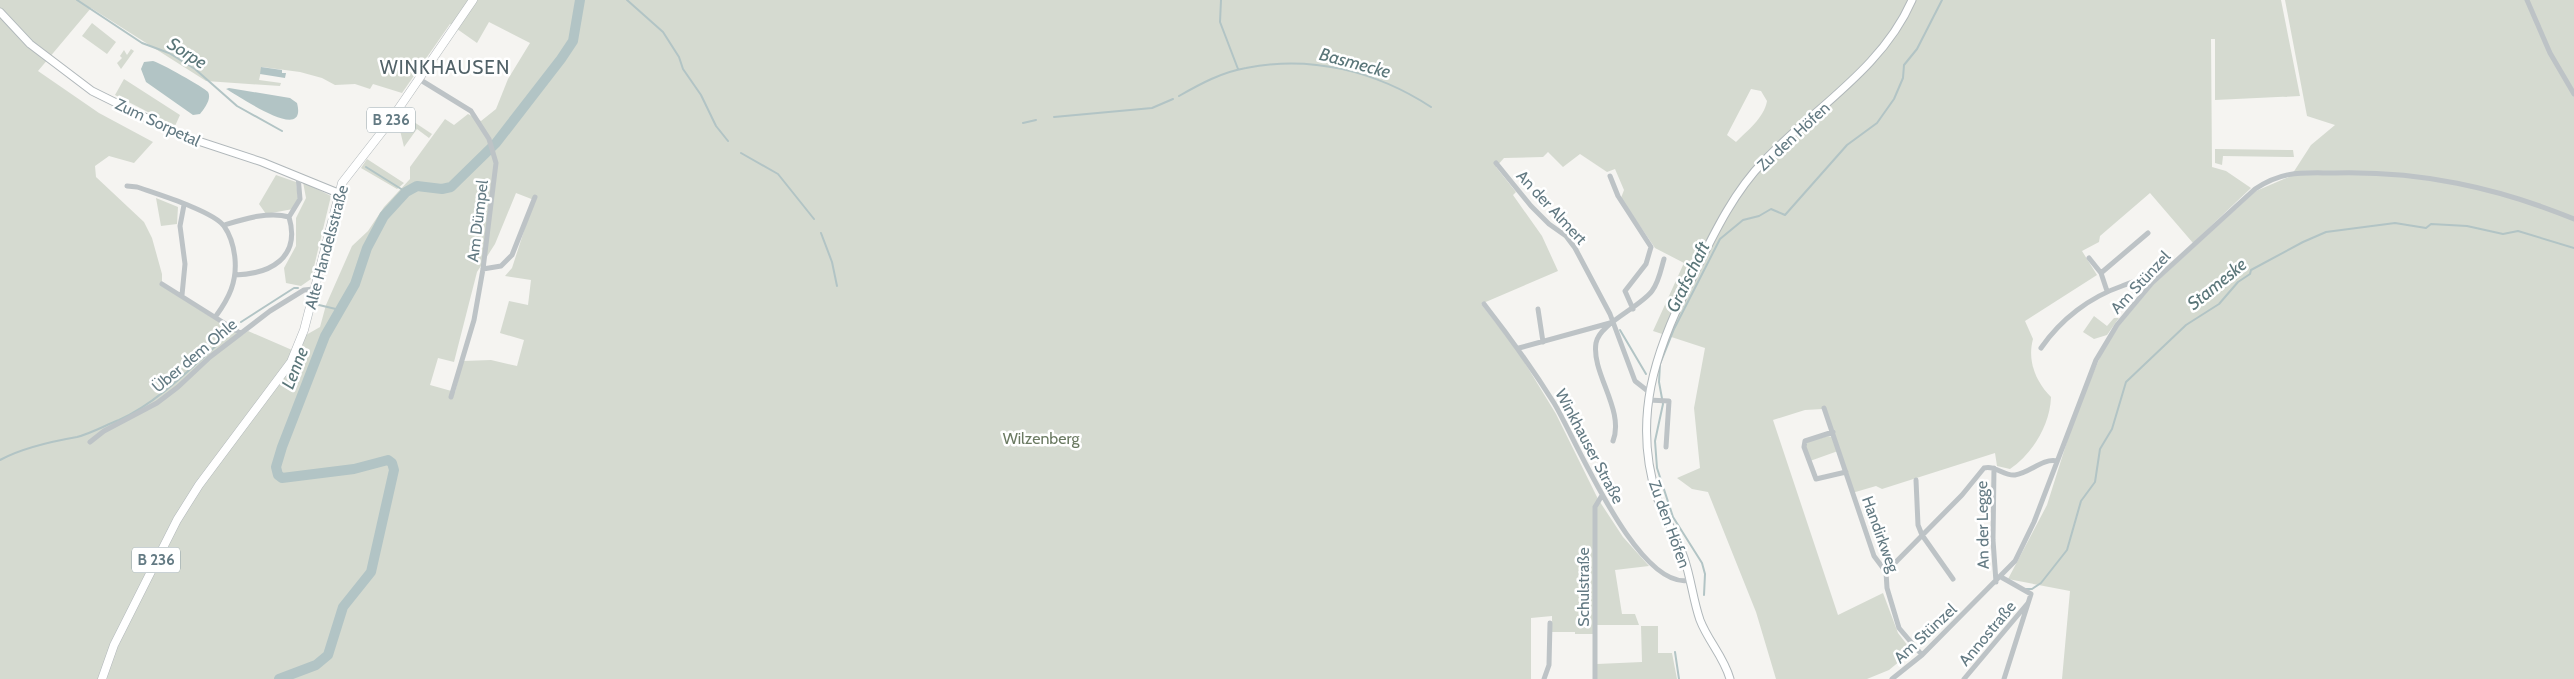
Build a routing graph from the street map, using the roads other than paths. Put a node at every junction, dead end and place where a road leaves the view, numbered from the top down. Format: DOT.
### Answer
graph roads {
  1 [pos="473,0"];
  2 [pos="1912,0"];
  3 [pos="2527,0"];
  4 [pos="0,12"];
  5 [pos="419,79"];
  6 [pos="2574,94"];
  7 [pos="1496,163"];
  8 [pos="298,176"];
  9 [pos="1610,176"];
  10 [pos="127,186"];
  11 [pos="338,193"];
  12 [pos="535,197"];
  13 [pos="184,205"];
  14 [pos="289,217"];
  15 [pos="2574,219"];
  16 [pos="224,225"];
  17 [pos="2148,233"];
  18 [pos="2089,258"];
  19 [pos="1664,259"];
  20 [pos="484,269"];
  21 [pos="2101,273"];
  22 [pos="235,275"];
  23 [pos="2152,283"];
  24 [pos="162,284"];
  25 [pos="314,289"];
  26 [pos="2107,291"];
  27 [pos="182,294"];
  28 [pos="1484,304"];
  29 [pos="1538,309"];
  30 [pos="1633,309"];
  31 [pos="216,316"];
  32 [pos="1613,322"];
  33 [pos="240,333"];
  34 [pos="1543,342"];
  35 [pos="1519,348"];
  36 [pos="2041,348"];
  37 [pos="1649,392"];
  38 [pos="451,397"];
  39 [pos="1648,400"];
  40 [pos="1824,408"];
  41 [pos="1833,432"];
  42 [pos="1613,441"];
  43 [pos="90,442"];
  44 [pos="1666,447"];
  45 [pos="2057,461"];
  46 [pos="1994,468"];
  47 [pos="1846,472"];
  48 [pos="1916,480"];
  49 [pos="1601,497"];
  50 [pos="1922,535"];
  51 [pos="1886,572"];
  52 [pos="2001,578"];
  53 [pos="1953,579"];
  54 [pos="1690,580"];
  55 [pos="1996,582"];
  56 [pos="2029,601"];
  57 [pos="1550,623"];
  58 [pos="1922,655"];
  59 [pos="102,679"];
  60 [pos="1544,679"];
  61 [pos="1595,679"];
  62 [pos="1730,679"];
  63 [pos="1892,679"];
  64 [pos="1964,679"];
  65 [pos="2004,679"];
  1 -- 5 [label="main road, Alte Handelsstraße / B 236"];
  2 -- 37 [label="street, Zu den Höfen"];
  3 -- 6 [label="street"];
  4 -- 8 [label="street, Zum Sorpetal"];
  5 -- 11 [label="main road, Alte Handelsstraße / B 236"];
  5 -- 20 [label="street, Am Dümpel"];
  7 -- 32 [label="street, An der Almert"];
  8 -- 11 [label="street, Zum Sorpetal"];
  8 -- 14 [label="street"];
  9 -- 30 [label="street"];
  10 -- 13 [label="street"];
  11 -- 25 [label="main road, Alte Handelsstraße / B 236"];
  12 -- 20 [label="street"];
  13 -- 16 [label="street"];
  13 -- 27 [label="street"];
  14 -- 16 [label="street"];
  14 -- 22 [label="street"];
  15 -- 23 [label="street, Am Stünzel"];
  16 -- 22 [label="street"];
  17 -- 21 [label="street"];
  18 -- 21 [label="street"];
  19 -- 30 [label="street"];
  20 -- 38 [label="street, Am Dümpel"];
  21 -- 26 [label="street"];
  22 -- 31 [label="street"];
  23 -- 26 [label="street"];
  23 -- 45 [label="street, Am Stünzel"];
  24 -- 27 [label="street"];
  25 -- 33 [label="street, Über dem Ohle"];
  25 -- 59 [label="main road, Alte Handelsstraße / B 236"];
  26 -- 36 [label="street"];
  27 -- 31 [label="street"];
  28 -- 35 [label="street, Winkhauser Straße"];
  29 -- 34 [label="street"];
  30 -- 32 [label="street"];
  31 -- 33 [label="street"];
  32 -- 34 [label="street"];
  32 -- 37 [label="street, An der Almert"];
  32 -- 42 [label="street"];
  33 -- 43 [label="street, Über dem Ohle"];
  34 -- 35 [label="street"];
  35 -- 49 [label="street, Winkhauser Straße"];
  37 -- 39 [label="street, Zu den Höfen"];
  39 -- 44 [label="street"];
  39 -- 54 [label="street, Zu den Höfen"];
  40 -- 41 [label="street, Handirkweg"];
  41 -- 47 [label="street, Handirkweg"];
  41 -- 47 [label="street"];
  45 -- 46 [label="street"];
  45 -- 52 [label="street, Am Stünzel"];
  46 -- 50 [label="street"];
  46 -- 55 [label="street, An der Legge"];
  47 -- 51 [label="street, Handirkweg"];
  48 -- 50 [label="street"];
  49 -- 54 [label="street, Winkhauser Straße"];
  49 -- 61 [label="street, Schulstraße"];
  50 -- 51 [label="street"];
  50 -- 53 [label="street"];
  51 -- 58 [label="street, Handirkweg"];
  52 -- 55 [label="street, Am Stünzel"];
  52 -- 56 [label="street"];
  54 -- 62 [label="street, Zu den Höfen"];
  55 -- 58 [label="street, Am Stünzel"];
  56 -- 64 [label="street, Annostraße"];
  56 -- 65 [label="street, Annostraße"];
  57 -- 60 [label="street"];
  58 -- 63 [label="street, Am Stünzel"];
}
